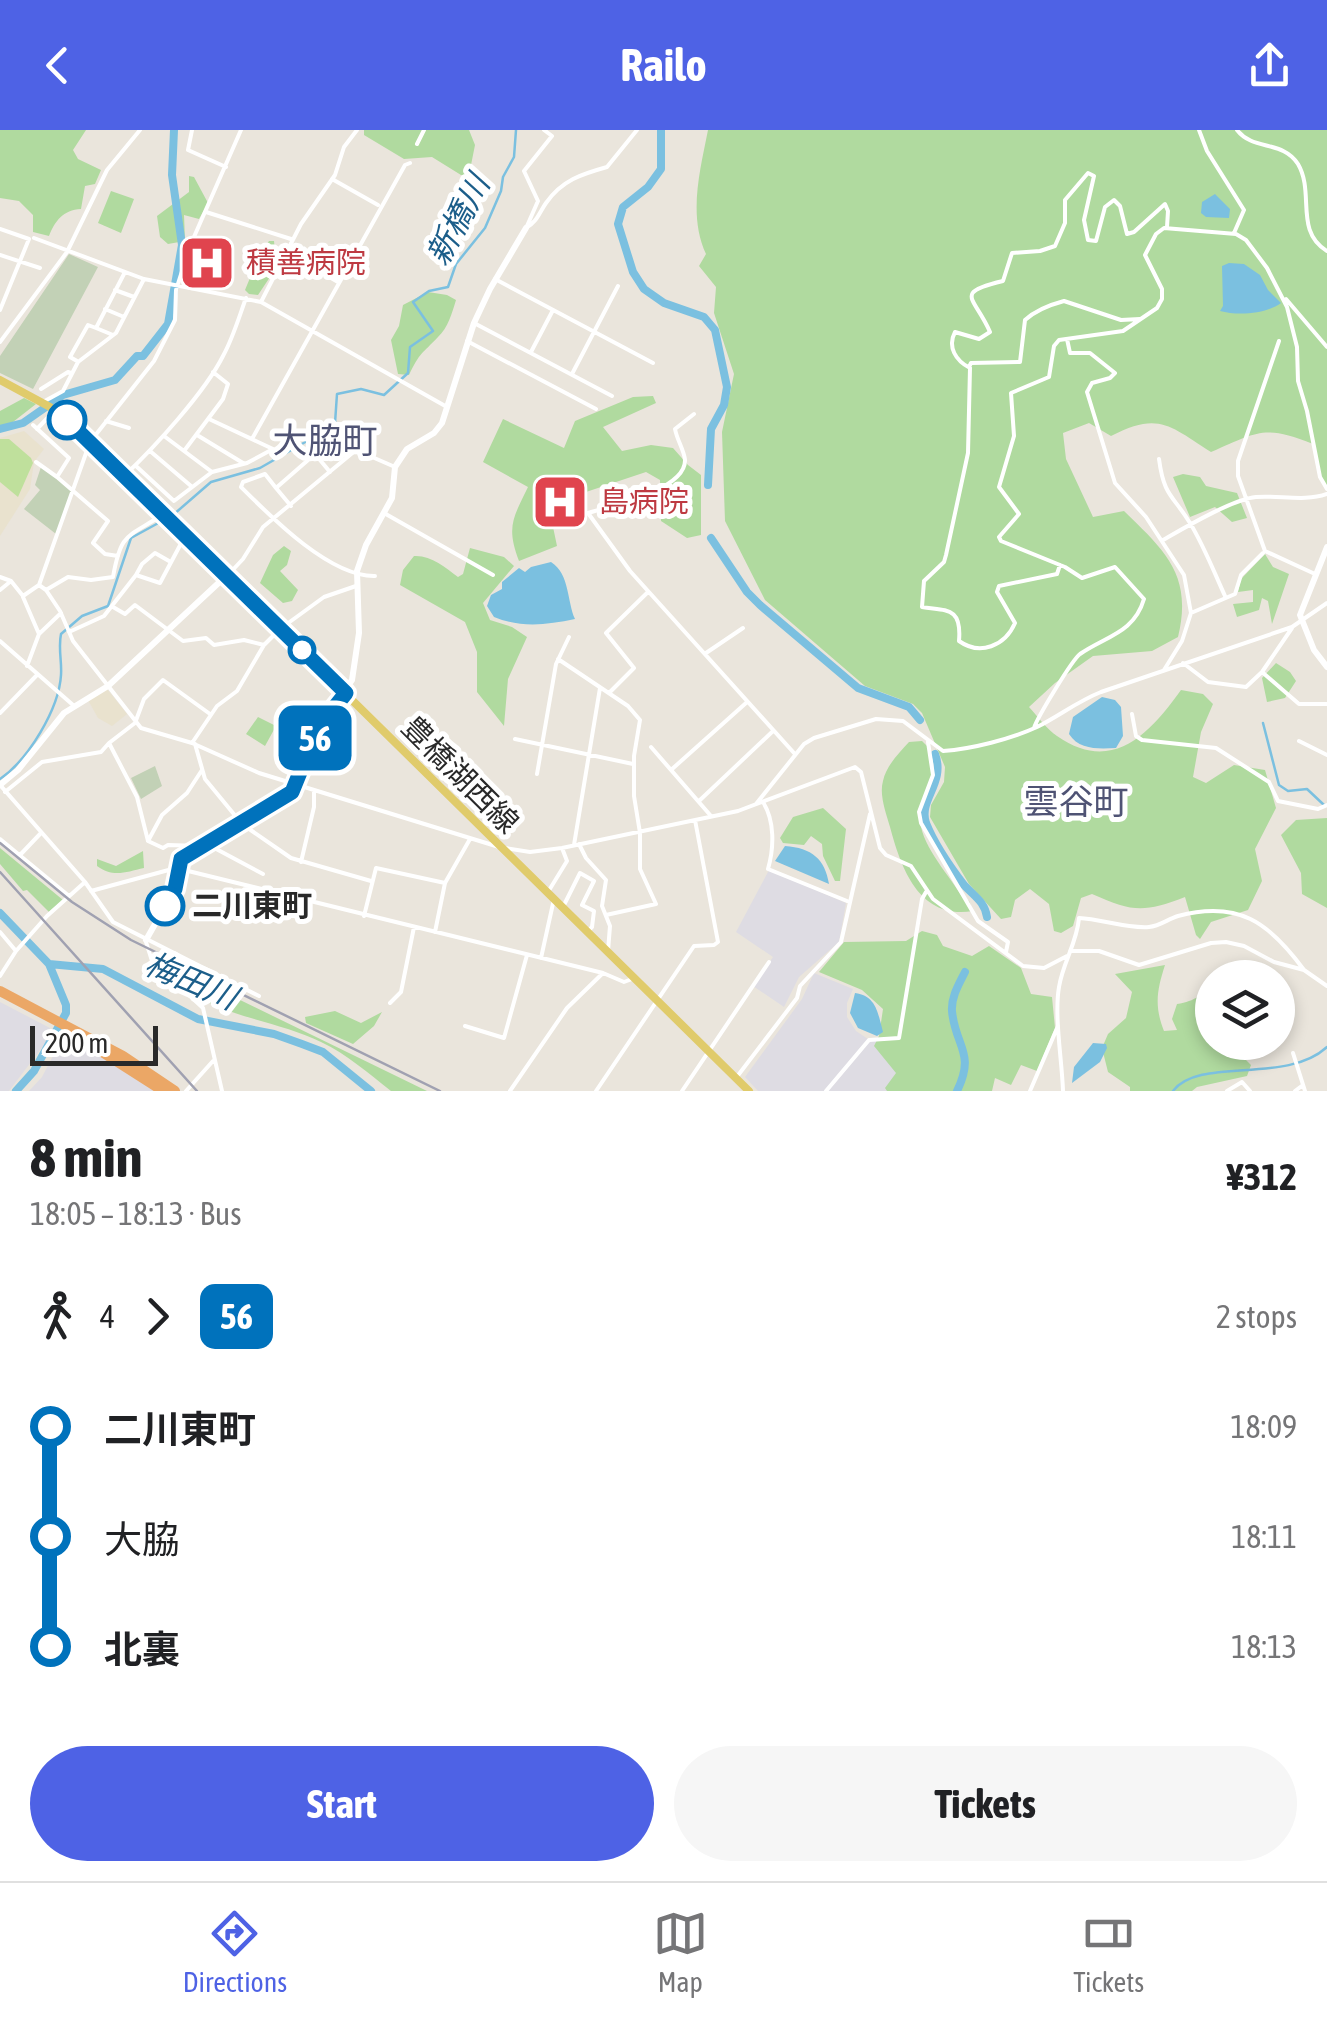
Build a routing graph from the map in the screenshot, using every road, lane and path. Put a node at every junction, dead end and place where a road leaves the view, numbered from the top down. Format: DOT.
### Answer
graph roads {
  1 [pos="140,130"];
  2 [pos="192,130"];
  3 [pos="242,130"];
  4 [pos="357,130"];
  5 [pos="424,130"];
  6 [pos="544,130"];
  7 [pos="637,130"];
  8 [pos="1199,130"];
  9 [pos="1237,130"];
  10 [pos="417,144"];
  11 [pos="410,164"];
  12 [pos="226,167"];
  13 [pos="332,179"];
  14 [pos="378,205"];
  15 [pos="206,212"];
  16 [pos="1167,227"];
  17 [pos="526,228"];
  18 [pos="0,229"];
  19 [pos="1234,234"];
  20 [pos="34,238"];
  21 [pos="293,239"];
  22 [pos="1327,251"];
  23 [pos="67,252"];
  24 [pos="286,252"];
  25 [pos="0,255"];
  26 [pos="21,262"];
  27 [pos="40,268"];
  28 [pos="124,272"];
  29 [pos="144,279"];
  30 [pos="495,280"];
  31 [pos="338,282"];
  32 [pos="0,283"];
  33 [pos="175,285"];
  34 [pos="618,286"];
  35 [pos="9,287"];
  36 [pos="115,290"];
  37 [pos="1282,296"];
  38 [pos="136,298"];
  39 [pos="246,298"];
  40 [pos="260,302"];
  41 [pos="0,310"];
  42 [pos="105,310"];
  43 [pos="554,310"];
  44 [pos="124,317"];
  45 [pos="1140,319"];
  46 [pos="474,323"];
  47 [pos="96,328"];
  48 [pos="312,331"];
  49 [pos="594,332"];
  50 [pos="113,335"];
  51 [pos="1067,339"];
  52 [pos="467,341"];
  53 [pos="1279,341"];
  54 [pos="0,342"];
  55 [pos="1327,347"];
  56 [pos="531,352"];
  57 [pos="78,362"];
  58 [pos="653,362"];
  59 [pos="970,368"];
  60 [pos="213,372"];
  61 [pos="71,373"];
  62 [pos="572,374"];
  63 [pos="0,380"];
  64 [pos="42,389"];
  65 [pos="612,396"];
  66 [pos="48,406"];
  67 [pos="448,407"];
  68 [pos="596,409"];
  69 [pos="694,414"];
  70 [pos="209,419"];
  71 [pos="106,421"];
  72 [pos="128,428"];
  73 [pos="197,434"];
  74 [pos="164,436"];
  75 [pos="252,439"];
  76 [pos="90,442"];
  77 [pos="150,451"];
  78 [pos="184,451"];
  79 [pos="1159,460"];
  80 [pos="36,462"];
  81 [pos="243,464"];
  82 [pos="136,466"];
  83 [pos="395,467"];
  84 [pos="212,472"];
  85 [pos="330,472"];
  86 [pos="124,476"];
  87 [pos="57,478"];
  88 [pos="191,486"];
  89 [pos="276,488"];
  90 [pos="74,489"];
  91 [pos="1327,492"];
  92 [pos="1245,500"];
  93 [pos="291,506"];
  94 [pos="384,513"];
  95 [pos="166,517"];
  96 [pos="274,521"];
  97 [pos="1191,524"];
  98 [pos="185,536"];
  99 [pos="1162,540"];
  100 [pos="1327,547"];
  101 [pos="1265,551"];
  102 [pos="118,556"];
  103 [pos="170,561"];
  104 [pos="1060,564"];
  105 [pos="138,568"];
  106 [pos="127,574"];
  107 [pos="136,575"];
  108 [pos="493,575"];
  109 [pos="1318,575"];
  110 [pos="226,576"];
  111 [pos="357,576"];
  112 [pos="374,576"];
  113 [pos="0,577"];
  114 [pos="11,581"];
  115 [pos="39,585"];
  116 [pos="356,586"];
  117 [pos="0,590"];
  118 [pos="46,590"];
  119 [pos="648,592"];
  120 [pos="23,596"];
  121 [pos="1225,596"];
  122 [pos="1327,603"];
  123 [pos="114,607"];
  124 [pos="61,613"];
  125 [pos="1191,614"];
  126 [pos="1301,620"];
  127 [pos="1292,627"];
  128 [pos="743,628"];
  129 [pos="171,629"];
  130 [pos="280,629"];
  131 [pos="69,631"];
  132 [pos="38,634"];
  133 [pos="569,637"];
  134 [pos="0,641"];
  135 [pos="264,645"];
  136 [pos="7,648"];
  137 [pos="706,653"];
  138 [pos="0,654"];
  139 [pos="558,659"];
  140 [pos="1183,664"];
  141 [pos="27,667"];
  142 [pos="1327,667"];
  143 [pos="1164,670"];
  144 [pos="1262,672"];
  145 [pos="36,675"];
  146 [pos="107,686"];
  147 [pos="600,688"];
  148 [pos="346,693"];
  149 [pos="609,693"];
  150 [pos="746,703"];
  151 [pos="1327,704"];
  152 [pos="73,706"];
  153 [pos="0,714"];
  154 [pos="210,714"];
  155 [pos="1132,714"];
  156 [pos="135,723"];
  157 [pos="1034,728"];
  158 [pos="773,731"];
  159 [pos="516,739"];
  160 [pos="1300,741"];
  161 [pos="928,742"];
  162 [pos="194,743"];
  163 [pos="109,744"];
  164 [pos="542,746"];
  165 [pos="650,747"];
  166 [pos="794,754"];
  167 [pos="587,755"];
  168 [pos="1327,755"];
  169 [pos="635,764"];
  170 [pos="203,769"];
  171 [pos="671,770"];
  172 [pos="537,774"];
  173 [pos="296,785"];
  174 [pos="3,788"];
  175 [pos="314,790"];
  176 [pos="700,801"];
  177 [pos="763,802"];
  178 [pos="756,804"];
  179 [pos="1327,805"];
  180 [pos="870,814"];
  181 [pos="711,816"];
  182 [pos="695,820"];
  183 [pos="242,824"];
  184 [pos="639,830"];
  185 [pos="40,834"];
  186 [pos="470,838"];
  187 [pos="0,839"];
  188 [pos="148,841"];
  189 [pos="203,844"];
  190 [pos="576,845"];
  191 [pos="499,847"];
  192 [pos="562,848"];
  193 [pos="20,855"];
  194 [pos="301,862"];
  195 [pos="176,868"];
  196 [pos="263,874"];
  197 [pos="371,881"];
  198 [pos="85,882"];
  199 [pos="445,883"];
  200 [pos="91,891"];
  201 [pos="926,892"];
  202 [pos="69,896"];
  203 [pos="551,896"];
  204 [pos="849,902"];
  205 [pos="563,907"];
  206 [pos="606,915"];
  207 [pos="364,916"];
  208 [pos="414,927"];
  209 [pos="588,931"];
  210 [pos="0,932"];
  211 [pos="436,932"];
  212 [pos="146,940"];
  213 [pos="17,951"];
  214 [pos="608,951"];
  215 [pos="1006,952"];
  216 [pos="1069,954"];
  217 [pos="528,955"];
  218 [pos="541,958"];
  219 [pos="769,962"];
  220 [pos="1304,970"];
  221 [pos="603,973"];
  222 [pos="0,976"];
  223 [pos="634,977"];
  224 [pos="1327,986"];
  225 [pos="0,994"];
  226 [pos="259,996"];
  227 [pos="657,1000"];
  228 [pos="390,1002"];
  229 [pos="1058,1025"];
  230 [pos="465,1026"];
  231 [pos="66,1029"];
  232 [pos="708,1051"];
  233 [pos="1295,1058"];
  234 [pos="213,1061"];
  235 [pos="736,1078"];
  236 [pos="1304,1088"];
  237 [pos="163,1091"];
  238 [pos="175,1091"];
  239 [pos="186,1091"];
  240 [pos="222,1091"];
  241 [pos="510,1091"];
  242 [pos="596,1091"];
  243 [pos="682,1091"];
  244 [pos="749,1091"];
  245 [pos="826,1091"];
  246 [pos="1030,1091"];
  247 [pos="1063,1091"];
  248 [pos="1228,1091"];
  249 [pos="1250,1091"];
  250 [pos="1296,1091"];
  1 -- 23 [label="street"];
  2 -- 12 [label="street"];
  3 -- 12 [label="street"];
  4 -- 13 [label="street"];
  5 -- 10 [label="street"];
  6 -- 17 [label="street"];
  7 -- 17 [label="street"];
  8 -- 19 [label="street"];
  9 -- 22 [label="street"];
  11 -- 31 [label="street"];
  12 -- 15 [label="street"];
  13 -- 14 [label="street"];
  13 -- 21 [label="street"];
  15 -- 21 [label="street"];
  15 -- 33 [label="street"];
  16 -- 19 [label="street"];
  16 -- 45 [label="street"];
  16 -- 59 [label="street"];
  17 -- 30 [label="street"];
  18 -- 26 [label="street"];
  19 -- 37 [label="street"];
  20 -- 23 [label="street"];
  21 -- 24 [label="street"];
  23 -- 28 [label="street"];
  23 -- 54 [label="street"];
  24 -- 31 [label="street"];
  24 -- 40 [label="street"];
  25 -- 26 [label="street"];
  26 -- 27 [label="street"];
  26 -- 35 [label="street"];
  28 -- 29 [label="street"];
  28 -- 36 [label="street"];
  29 -- 33 [label="street"];
  29 -- 38 [label="street"];
  30 -- 43 [label="street"];
  30 -- 46 [label="street"];
  31 -- 48 [label="street"];
  32 -- 35 [label="street"];
  33 -- 39 [label="street"];
  33 -- 71 [label="street"];
  34 -- 49 [label="street"];
  35 -- 41 [label="street"];
  36 -- 38 [label="street"];
  36 -- 42 [label="street"];
  37 -- 55 [label="street"];
  37 -- 91 [label="street"];
  38 -- 44 [label="street"];
  39 -- 40 [label="street"];
  39 -- 60 [label="street"];
  40 -- 48 [label="street"];
  42 -- 44 [label="street"];
  42 -- 47 [label="street"];
  43 -- 49 [label="street"];
  43 -- 56 [label="street"];
  44 -- 50 [label="street"];
  45 -- 51 [label="street"];
  45 -- 59 [label="street"];
  46 -- 52 [label="street"];
  46 -- 56 [label="street"];
  47 -- 50 [label="street"];
  47 -- 57 [label="street"];
  48 -- 67 [label="street"];
  48 -- 75 [label="street"];
  49 -- 58 [label="street"];
  49 -- 62 [label="street"];
  50 -- 57 [label="street"];
  51 -- 99 [label="street"];
  51 -- 104 [label="street"];
  52 -- 67 [label="street"];
  52 -- 68 [label="street"];
  53 -- 92 [label="street"];
  56 -- 62 [label="street"];
  57 -- 61 [label="street"];
  59 -- 104 [label="street"];
  60 -- 70 [label="street"];
  60 -- 74 [label="street"];
  61 -- 64 [label="street"];
  61 -- 66 [label="street"];
  62 -- 65 [label="street"];
  63 -- 66 [label="main road, 豊橋湖西線"];
  66 -- 76 [label="main road, 豊橋湖西線"];
  66 -- 87 [label="street"];
  67 -- 83 [label="street"];
  69 -- 119 [label="street"];
  70 -- 73 [label="street"];
  70 -- 75 [label="street"];
  71 -- 72 [label="street"];
  71 -- 76 [label="street"];
  73 -- 78 [label="street"];
  73 -- 81 [label="street"];
  74 -- 77 [label="street"];
  74 -- 78 [label="street"];
  75 -- 81 [label="street"];
  76 -- 86 [label="main road, 豊橋湖西線"];
  76 -- 90 [label="street"];
  77 -- 82 [label="street"];
  77 -- 88 [label="street"];
  78 -- 84 [label="street"];
  79 -- 97 [label="street"];
  80 -- 87 [label="street"];
  81 -- 84 [label="street"];
  82 -- 86 [label="street"];
  82 -- 88 [label="street"];
  83 -- 85 [label="street"];
  83 -- 94 [label="street"];
  84 -- 88 [label="street"];
  85 -- 89 [label="street"];
  85 -- 93 [label="street"];
  86 -- 95 [label="main road, 豊橋湖西線"];
  87 -- 90 [label="street"];
  89 -- 93 [label="street"];
  89 -- 96 [label="street"];
  90 -- 102 [label="street"];
  90 -- 115 [label="street"];
  91 -- 92 [label="street"];
  92 -- 97 [label="street"];
  92 -- 101 [label="street"];
  93 -- 96 [label="street"];
  94 -- 108 [label="street"];
  94 -- 111 [label="street"];
  95 -- 98 [label="main road, 豊橋湖西線"];
  95 -- 102 [label="street"];
  96 -- 110 [label="street"];
  96 -- 111 [label="street"];
  97 -- 99 [label="street"];
  97 -- 121 [label="street"];
  98 -- 103 [label="street"];
  98 -- 110 [label="main road, 豊橋湖西線"];
  99 -- 125 [label="street"];
  100 -- 109 [label="street"];
  101 -- 109 [label="street"];
  101 -- 121 [label="street"];
  102 -- 118 [label="street"];
  103 -- 105 [label="street"];
  103 -- 107 [label="street"];
  104 -- 157 [label="street"];
  105 -- 106 [label="street"];
  105 -- 107 [label="street"];
  107 -- 123 [label="street"];
  109 -- 126 [label="street"];
  110 -- 129 [label="street"];
  110 -- 130 [label="main road, 豊橋湖西線"];
  111 -- 112 [label="street"];
  111 -- 116 [label="street"];
  113 -- 114 [label="street"];
  114 -- 117 [label="street"];
  114 -- 120 [label="street"];
  115 -- 118 [label="street"];
  115 -- 120 [label="street"];
  116 -- 130 [label="street"];
  116 -- 148 [label="street"];
  118 -- 124 [label="street"];
  119 -- 137 [label="street"];
  119 -- 149 [label="street"];
  120 -- 132 [label="street"];
  121 -- 125 [label="street"];
  122 -- 126 [label="street"];
  123 -- 129 [label="street"];
  123 -- 131 [label="street"];
  124 -- 131 [label="street"];
  124 -- 132 [label="street"];
  125 -- 143 [label="street"];
  126 -- 127 [label="street"];
  126 -- 142 [label="street"];
  127 -- 140 [label="street"];
  127 -- 144 [label="street"];
  128 -- 137 [label="street"];
  129 -- 135 [label="street"];
  129 -- 146 [label="street"];
  130 -- 135 [label="street"];
  130 -- 148 [label="main road, 豊橋湖西線"];
  131 -- 146 [label="street"];
  132 -- 141 [label="street"];
  133 -- 139 [label="street"];
  134 -- 136 [label="street"];
  135 -- 154 [label="street"];
  136 -- 138 [label="street"];
  136 -- 141 [label="street"];
  137 -- 150 [label="street"];
  139 -- 147 [label="street"];
  139 -- 164 [label="street"];
  140 -- 143 [label="street"];
  140 -- 144 [label="street"];
  141 -- 145 [label="street"];
  143 -- 157 [label="street"];
  144 -- 151 [label="street"];
  145 -- 152 [label="street"];
  145 -- 153 [label="street"];
  146 -- 152 [label="street"];
  146 -- 156 [label="street"];
  147 -- 149 [label="street"];
  147 -- 167 [label="street"];
  148 -- 173 [label="street"];
  148 -- 191 [label="main road, 豊橋湖西線"];
  149 -- 169 [label="street"];
  150 -- 158 [label="street"];
  150 -- 171 [label="street"];
  152 -- 174 [label="street"];
  154 -- 156 [label="street"];
  154 -- 162 [label="street"];
  155 -- 179 [label="street"];
  156 -- 162 [label="street"];
  156 -- 163 [label="street"];
  157 -- 161 [label="street"];
  158 -- 166 [label="street"];
  158 -- 176 [label="street"];
  159 -- 164 [label="street"];
  160 -- 168 [label="street"];
  161 -- 166 [label="street"];
  161 -- 215 [label="street"];
  162 -- 170 [label="street"];
  162 -- 173 [label="street"];
  163 -- 174 [label="street"];
  163 -- 188 [label="street"];
  164 -- 167 [label="street"];
  164 -- 172 [label="street"];
  165 -- 171 [label="street"];
  166 -- 178 [label="street"];
  167 -- 169 [label="street"];
  167 -- 190 [label="street"];
  169 -- 184 [label="street"];
  170 -- 183 [label="street"];
  170 -- 188 [label="street"];
  171 -- 176 [label="street"];
  173 -- 175 [label="street"];
  173 -- 183 [label="street"];
  174 -- 185 [label="street"];
  175 -- 186 [label="street"];
  175 -- 194 [label="street"];
  176 -- 181 [label="street"];
  177 -- 178 [label="street"];
  177 -- 180 [label="street"];
  177 -- 204 [label="street"];
  178 -- 181 [label="street"];
  180 -- 201 [label="street"];
  180 -- 204 [label="street"];
  181 -- 182 [label="street"];
  182 -- 184 [label="street"];
  182 -- 227 [label="street"];
  183 -- 189 [label="street"];
  183 -- 194 [label="street"];
  184 -- 190 [label="street"];
  184 -- 206 [label="street"];
  185 -- 193 [label="street"];
  185 -- 198 [label="street"];
  186 -- 191 [label="street"];
  186 -- 199 [label="street"];
  187 -- 193 [label="street"];
  188 -- 189 [label="street"];
  189 -- 195 [label="street"];
  189 -- 196 [label="street"];
  190 -- 192 [label="street"];
  190 -- 206 [label="street"];
  191 -- 192 [label="street"];
  191 -- 203 [label="main road, 豊橋湖西線"];
  192 -- 203 [label="street"];
  193 -- 202 [label="street"];
  194 -- 197 [label="street"];
  195 -- 200 [label="street"];
  195 -- 207 [label="street"];
  195 -- 212 [label="street"];
  197 -- 199 [label="street"];
  197 -- 207 [label="street"];
  198 -- 200 [label="street"];
  198 -- 202 [label="street"];
  199 -- 211 [label="street"];
  200 -- 212 [label="street"];
  201 -- 215 [label="street"];
  201 -- 245 [label="street"];
  202 -- 213 [label="street"];
  203 -- 205 [label="main road, 豊橋湖西線"];
  203 -- 218 [label="street"];
  204 -- 235 [label="street"];
  205 -- 209 [label="main road, 豊橋湖西線"];
  205 -- 209 [label="street"];
  206 -- 214 [label="street"];
  207 -- 208 [label="street"];
  208 -- 211 [label="street"];
  208 -- 228 [label="street"];
  209 -- 214 [label="main road, 豊橋湖西線"];
  210 -- 213 [label="street"];
  211 -- 217 [label="street"];
  212 -- 226 [label="street"];
  212 -- 234 [label="street"];
  213 -- 222 [label="street"];
  214 -- 223 [label="main road, 豊橋湖西線"];
  215 -- 216 [label="street"];
  216 -- 220 [label="street"];
  216 -- 220 [label="street"];
  216 -- 229 [label="street"];
  217 -- 218 [label="street"];
  217 -- 230 [label="street"];
  218 -- 221 [label="street"];
  219 -- 232 [label="street"];
  220 -- 224 [label="street"];
  221 -- 223 [label="street"];
  221 -- 241 [label="street"];
  223 -- 227 [label="main road, 豊橋湖西線"];
  225 -- 231 [label="highway"];
  227 -- 232 [label="main road, 豊橋湖西線"];
  227 -- 242 [label="street"];
  229 -- 246 [label="street"];
  229 -- 247 [label="street"];
  231 -- 237 [label="highway"];
  231 -- 238 [label="highway"];
  232 -- 235 [label="main road, 豊橋湖西線"];
  232 -- 243 [label="street"];
  233 -- 236 [label="street"];
  234 -- 239 [label="street"];
  234 -- 240 [label="street"];
  235 -- 244 [label="main road, 豊橋湖西線"];
  236 -- 250 [label="street"];
  248 -- 249 [label="street"];
}
